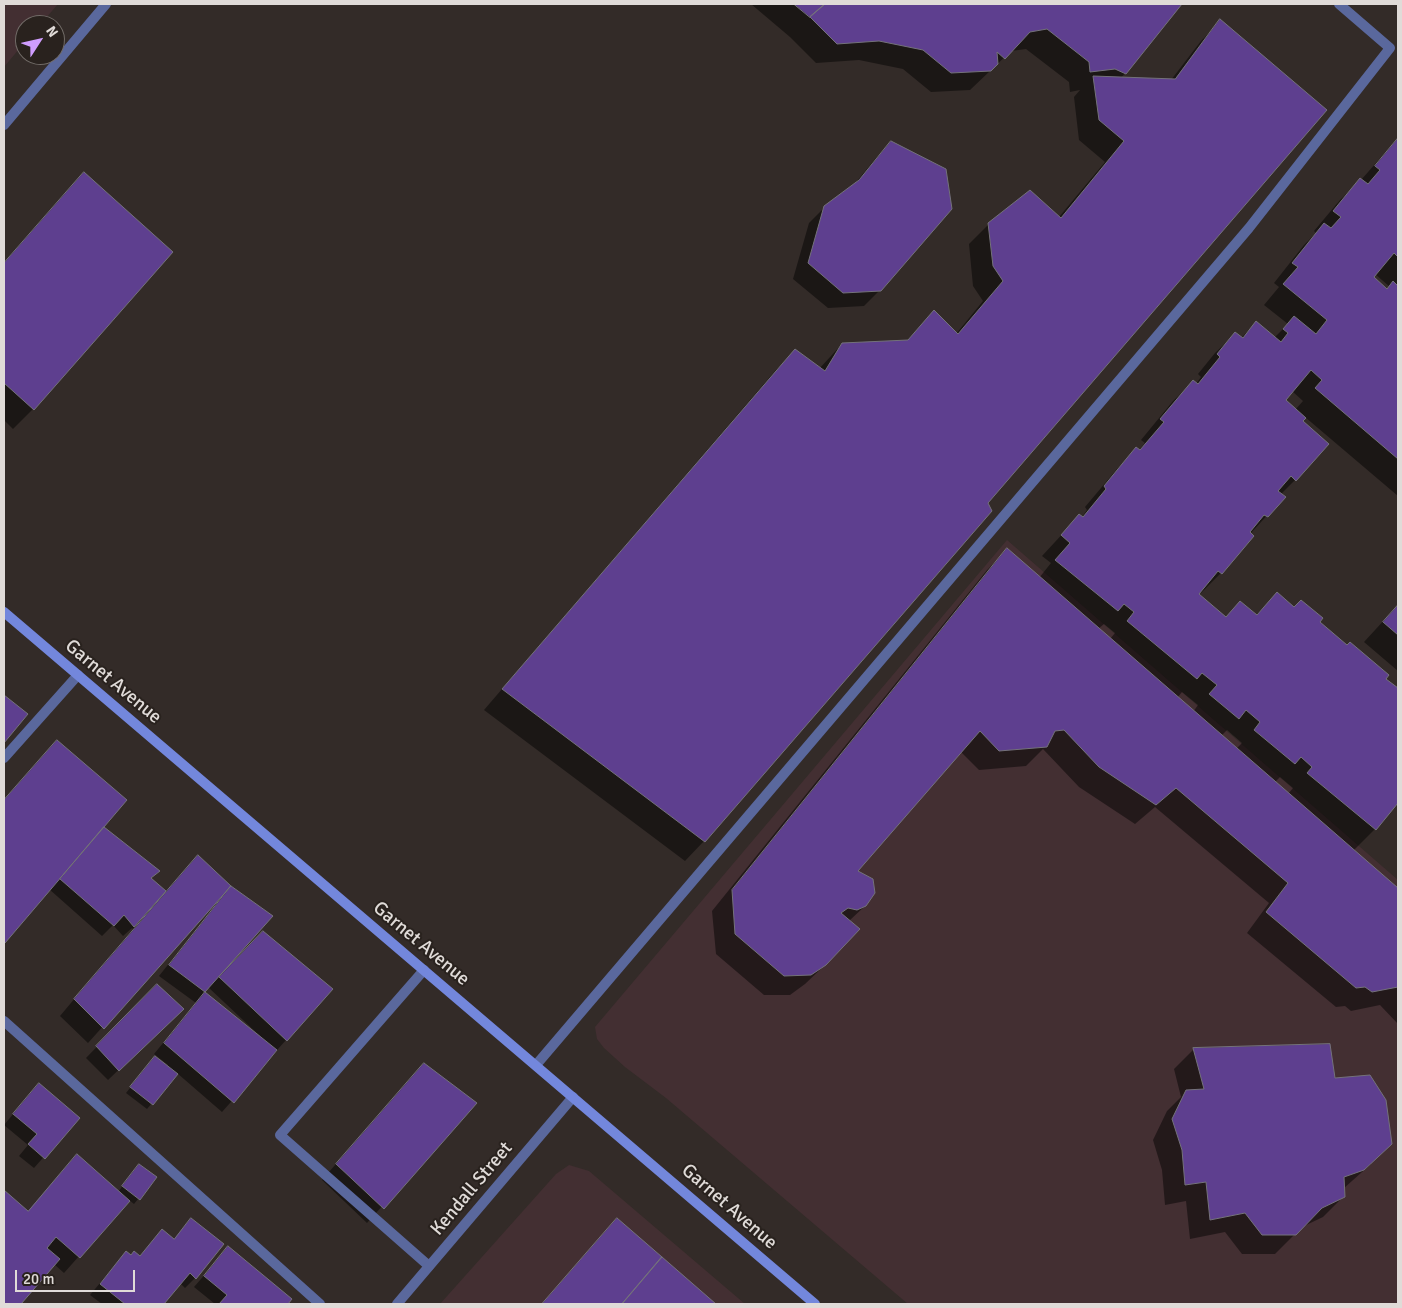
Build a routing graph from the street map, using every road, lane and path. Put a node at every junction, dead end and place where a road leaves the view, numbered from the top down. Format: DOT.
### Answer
graph roads {
  1 [pos="106,4"];
  2 [pos="1339,4"];
  3 [pos="4,124"];
  4 [pos="4,612"];
  5 [pos="78,675"];
  6 [pos="4,758"];
  7 [pos="424,970"];
  8 [pos="4,1021"];
  9 [pos="536,1065"];
  10 [pos="573,1097"];
  11 [pos="429,1266"];
  12 [pos="320,1304"];
  13 [pos="397,1304"];
  14 [pos="815,1304"];
  1 -- 3 [label="street"];
  2 -- 9 [label="street"];
  4 -- 5 [label="main road, Garnet Avenue"];
  5 -- 6 [label="street"];
  5 -- 7 [label="main road, Garnet Avenue"];
  7 -- 9 [label="main road, Garnet Avenue"];
  7 -- 11 [label="street"];
  8 -- 12 [label="street"];
  9 -- 10 [label="main road, Garnet Avenue"];
  10 -- 11 [label="street, Kendall Street"];
  10 -- 14 [label="main road, Garnet Avenue"];
  11 -- 13 [label="street, Kendall Street"];
}
